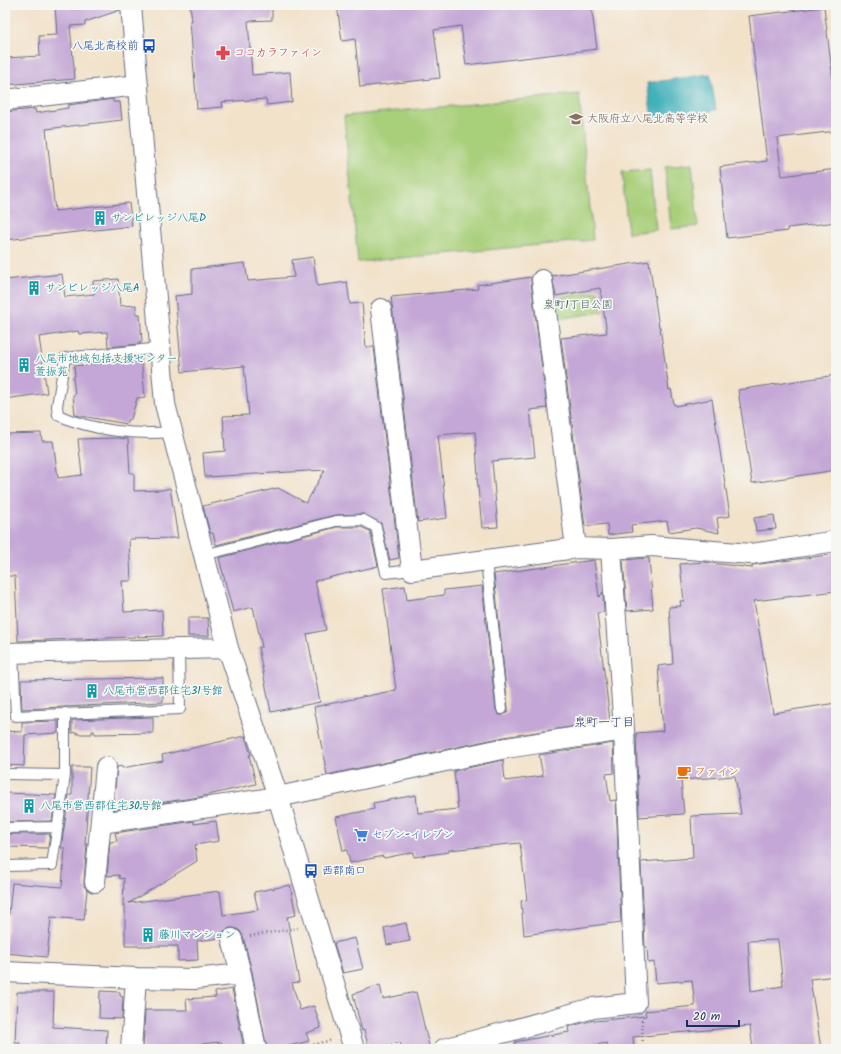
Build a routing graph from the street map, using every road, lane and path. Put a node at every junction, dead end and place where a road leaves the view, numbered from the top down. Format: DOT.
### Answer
graph roads {
  1 [pos="131,5"];
  2 [pos="138,85"];
  3 [pos="5,100"];
  4 [pos="542,280"];
  5 [pos="381,309"];
  6 [pos="160,348"];
  7 [pos="172,432"];
  8 [pos="836,541"];
  9 [pos="576,548"];
  10 [pos="611,549"];
  11 [pos="204,555"];
  12 [pos="486,560"];
  13 [pos="412,570"];
  14 [pos="179,648"];
  15 [pos="228,648"];
  16 [pos="9,653"];
  17 [pos="502,709"];
  18 [pos="65,714"];
  19 [pos="624,730"];
  20 [pos="106,767"];
  21 [pos="5,774"];
  22 [pos="65,775"];
  23 [pos="278,797"];
  24 [pos="100,823"];
  25 [pos="58,827"];
  26 [pos="5,828"];
  27 [pos="5,866"];
  28 [pos="95,882"];
  29 [pos="316,925"];
  30 [pos="232,939"];
  31 [pos="5,972"];
  32 [pos="241,974"];
  33 [pos="136,978"];
  34 [pos="636,1003"];
  35 [pos="352,1042"];
  36 [pos="132,1049"];
  37 [pos="256,1049"];
  38 [pos="294,1049"];
  39 [pos="444,1049"];
  40 [pos="643,1049"];
  1 -- 2 [label="street"];
  2 -- 3 [label="street"];
  2 -- 6 [label="street"];
  4 -- 9 [label="street"];
  5 -- 13 [label="street"];
  6 -- 7 [label="street"];
  6 -- 7 [label="lane"];
  7 -- 11 [label="street"];
  8 -- 10 [label="street"];
  9 -- 10 [label="street"];
  9 -- 12 [label="street"];
  10 -- 19 [label="street"];
  11 -- 13 [label="lane"];
  11 -- 15 [label="street"];
  12 -- 13 [label="street"];
  12 -- 17 [label="lane"];
  14 -- 15 [label="street"];
  14 -- 16 [label="street"];
  14 -- 18 [label="lane"];
  15 -- 23 [label="street"];
  16 -- 18 [label="lane"];
  18 -- 22 [label="lane"];
  19 -- 23 [label="street"];
  19 -- 34 [label="street"];
  20 -- 24 [label="street"];
  21 -- 22 [label="lane"];
  22 -- 25 [label="lane"];
  23 -- 24 [label="street"];
  23 -- 29 [label="street"];
  24 -- 28 [label="street"];
  25 -- 26 [label="lane"];
  25 -- 27 [label="lane"];
  29 -- 30 [label="path"];
  29 -- 35 [label="street"];
  30 -- 32 [label="street"];
  31 -- 33 [label="street"];
  32 -- 33 [label="street"];
  32 -- 37 [label="street"];
  33 -- 36 [label="street"];
  34 -- 39 [label="street"];
  34 -- 40 [label="path"];
  35 -- 38 [label="path"];
}
